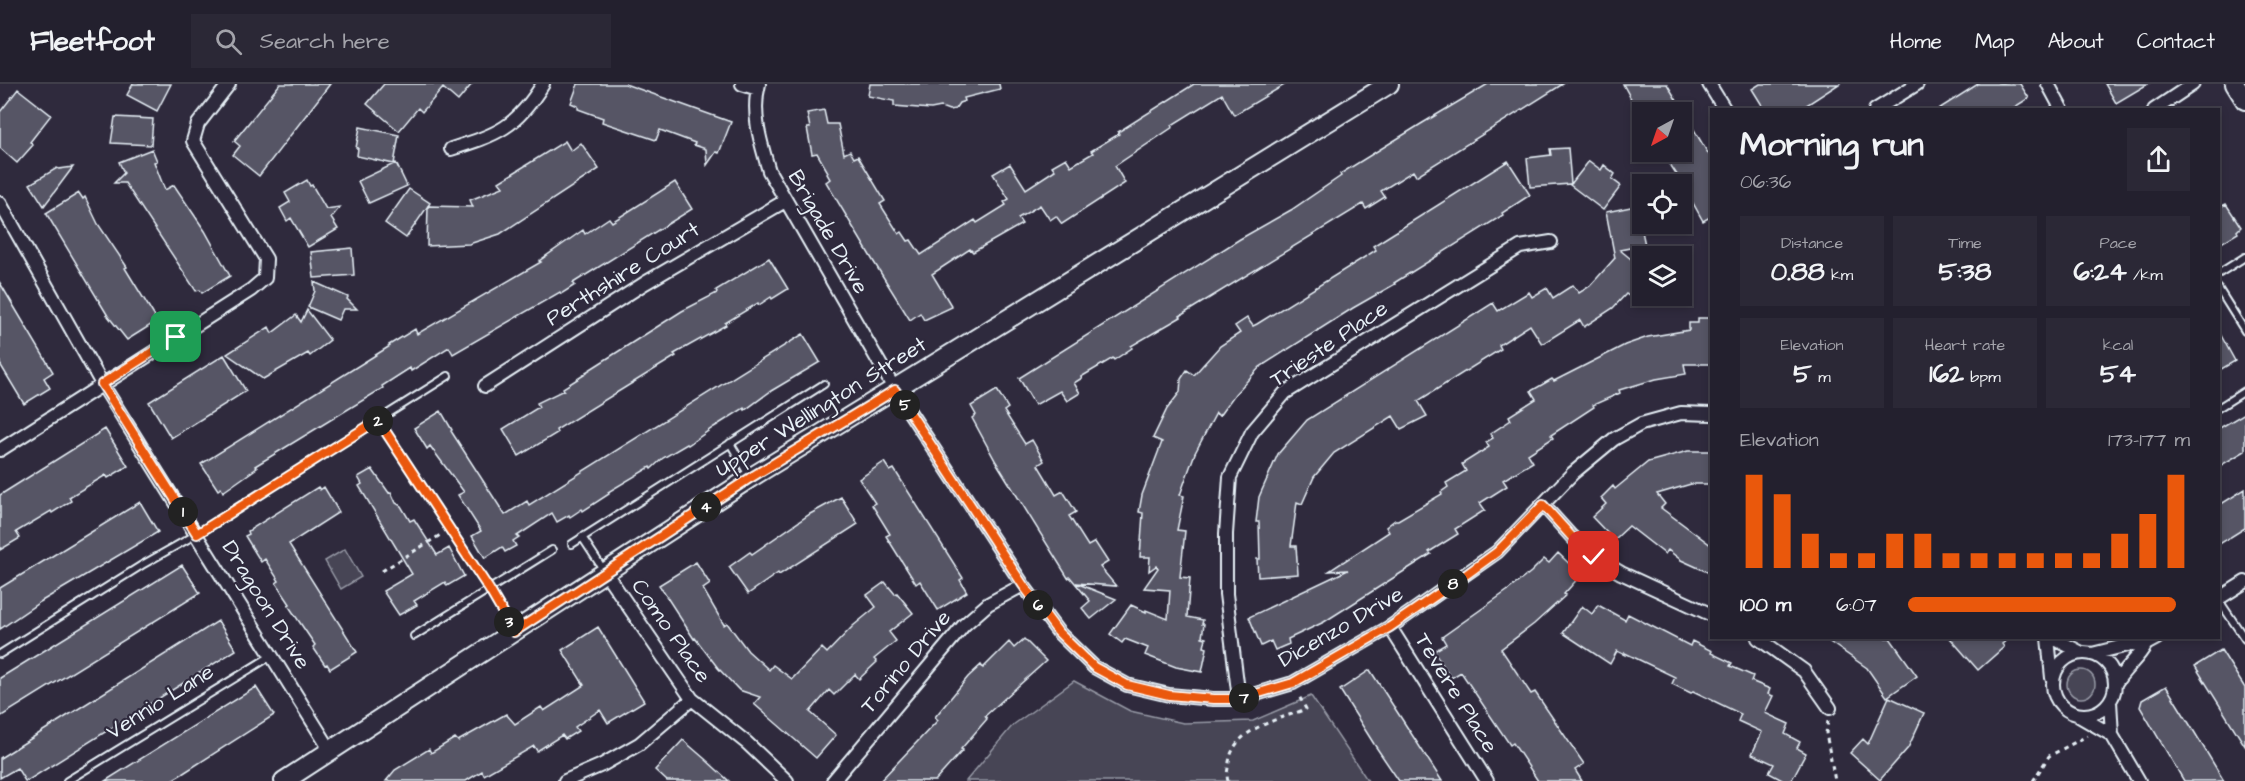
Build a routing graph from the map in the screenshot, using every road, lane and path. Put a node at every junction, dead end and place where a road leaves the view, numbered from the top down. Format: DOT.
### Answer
graph roads {
  1 [pos="229,84"];
  2 [pos="543,84"];
  3 [pos="742,84"];
  4 [pos="1389,84"];
  5 [pos="1709,84"];
  6 [pos="1917,84"];
  7 [pos="2048,84"];
  8 [pos="2193,84"];
  9 [pos="2235,84"];
  10 [pos="758,86"];
  11 [pos="2245,100"];
  12 [pos="1724,108"];
  13 [pos="1878,108"];
  14 [pos="2061,108"];
  15 [pos="2157,108"];
  16 [pos="451,149"];
  17 [pos="784,201"];
  18 [pos="0,203"];
  19 [pos="1551,242"];
  20 [pos="2245,257"];
  21 [pos="2220,273"];
  22 [pos="2220,291"];
  23 [pos="2245,331"];
  24 [pos="448,376"];
  25 [pos="102,384"];
  26 [pos="824,384"];
  27 [pos="485,386"];
  28 [pos="895,390"];
  29 [pos="2245,391"];
  30 [pos="2220,407"];
  31 [pos="1710,414"];
  32 [pos="378,420"];
  33 [pos="730,443"];
  34 [pos="0,450"];
  35 [pos="750,478"];
  36 [pos="1543,505"];
  37 [pos="450,530"];
  38 [pos="197,534"];
  39 [pos="582,537"];
  40 [pos="572,544"];
  41 [pos="552,550"];
  42 [pos="382,571"];
  43 [pos="605,572"];
  44 [pos="2245,582"];
  45 [pos="1023,585"];
  46 [pos="489,589"];
  47 [pos="2220,598"];
  48 [pos="2220,602"];
  49 [pos="1710,614"];
  50 [pos="1390,627"];
  51 [pos="514,632"];
  52 [pos="414,636"];
  53 [pos="1759,639"];
  54 [pos="2050,639"];
  55 [pos="2052,639"];
  56 [pos="2245,639"];
  57 [pos="2151,641"];
  58 [pos="0,654"];
  59 [pos="2087,654"];
  60 [pos="272,655"];
  61 [pos="2053,681"];
  62 [pos="1293,683"];
  63 [pos="2115,684"];
  64 [pos="692,699"];
  65 [pos="1239,699"];
  66 [pos="2110,701"];
  67 [pos="1830,708"];
  68 [pos="2077,715"];
  69 [pos="2095,724"];
  70 [pos="2112,735"];
  71 [pos="331,751"];
  72 [pos="67,781"];
  73 [pos="284,781"];
  74 [pos="565,781"];
  75 [pos="787,781"];
  76 [pos="833,781"];
  77 [pos="1228,781"];
  78 [pos="1487,781"];
  79 [pos="1835,781"];
  80 [pos="2033,781"];
  81 [pos="2139,781"];
  1 -- 25 [label="street"];
  2 -- 16 [label="street"];
  3 -- 10 [label="street"];
  4 -- 28 [label="main road, Upper Wellington Street"];
  5 -- 12 [label="street"];
  6 -- 13 [label="street"];
  7 -- 14 [label="street"];
  8 -- 15 [label="street"];
  9 -- 11 [label="main road"];
  10 -- 17 [label="street, Brigade Drive"];
  17 -- 27 [label="street, Perthshire Court"];
  17 -- 28 [label="street, Brigade Drive"];
  18 -- 25 [label="street, Dragoon Drive"];
  19 -- 65 [label="street, Trieste Place"];
  20 -- 21 [label="lane"];
  22 -- 23 [label="lane"];
  24 -- 32 [label="lane"];
  25 -- 34 [label="street"];
  25 -- 38 [label="street, Dragoon Drive"];
  26 -- 33 [label="lane"];
  28 -- 35 [label="main road, Upper Wellington Street"];
  28 -- 45 [label="street, Dicenzo Drive"];
  29 -- 30 [label="lane"];
  31 -- 36 [label="street, Dicenzo Drive"];
  32 -- 37 [label="lane"];
  32 -- 38 [label="lane"];
  33 -- 35 [label="lane"];
  33 -- 39 [label="lane"];
  35 -- 43 [label="main road, Upper Wellington Street"];
  36 -- 49 [label="street"];
  36 -- 50 [label="street, Dicenzo Drive"];
  37 -- 42 [label="path"];
  37 -- 46 [label="lane"];
  38 -- 58 [label="lane"];
  38 -- 60 [label="street, Dragoon Drive"];
  39 -- 40 [label="lane"];
  39 -- 43 [label="lane"];
  41 -- 46 [label="lane"];
  43 -- 51 [label="main road, Upper Wellington Street"];
  43 -- 64 [label="street, Como Place"];
  44 -- 47 [label="street"];
  45 -- 65 [label="street, Dicenzo Drive"];
  45 -- 76 [label="street, Torino Drive"];
  46 -- 51 [label="lane"];
  46 -- 52 [label="lane"];
  48 -- 56 [label="lane"];
  50 -- 62 [label="street, Dicenzo Drive"];
  50 -- 78 [label="street, Tevere Place"];
  51 -- 71 [label="main road, Upper Wellington Street"];
  53 -- 67 [label="street"];
  54 -- 61 [label="street"];
  55 -- 59 [label="street"];
  57 -- 59 [label="street"];
  57 -- 63 [label="street"];
  59 -- 61 [label="street"];
  59 -- 63 [label="street"];
  60 -- 71 [label="street, Dragoon Drive"];
  60 -- 72 [label="lane, Vennio Lane"];
  61 -- 68 [label="street"];
  62 -- 65 [label="street, Dicenzo Drive"];
  62 -- 77 [label="path"];
  63 -- 66 [label="street"];
  64 -- 74 [label="street"];
  64 -- 75 [label="street, Como Place"];
  66 -- 68 [label="street"];
  66 -- 70 [label="street"];
  67 -- 79 [label="path"];
  68 -- 69 [label="street"];
  69 -- 70 [label="street"];
  69 -- 80 [label="path"];
  70 -- 81 [label="street"];
  71 -- 73 [label="main road, Upper Wellington Street"];
}
